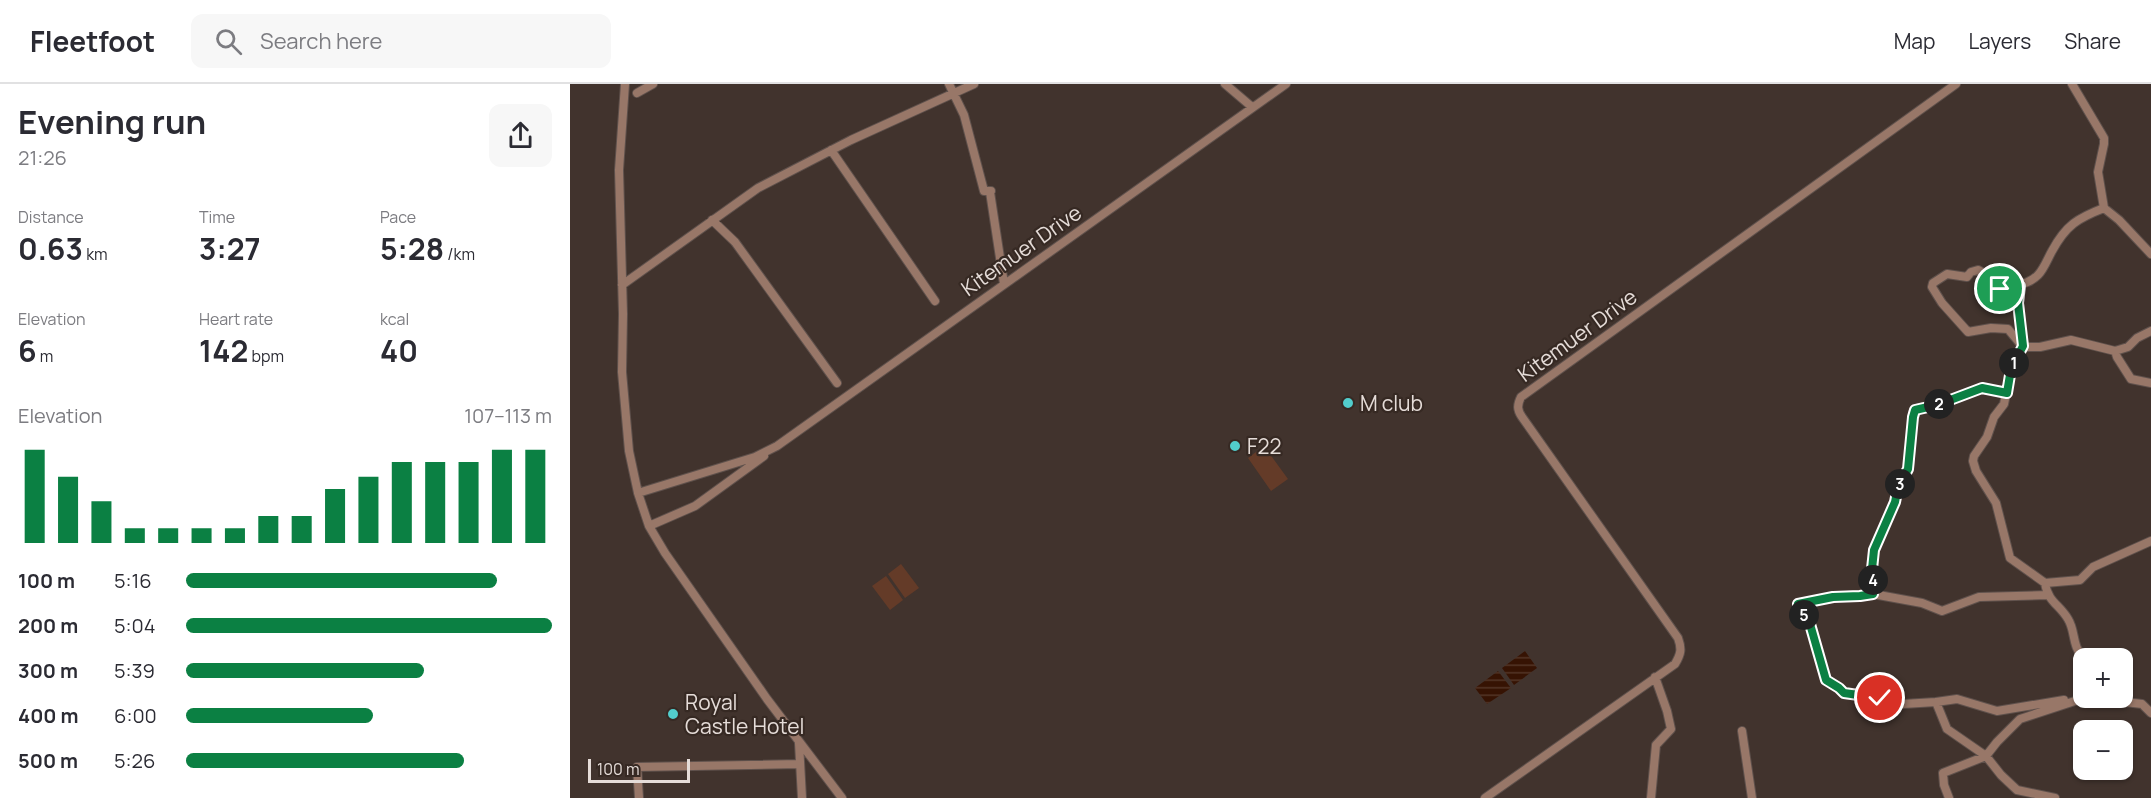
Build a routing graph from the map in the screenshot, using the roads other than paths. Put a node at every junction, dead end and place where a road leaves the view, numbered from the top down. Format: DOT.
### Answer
graph roads {
  1 [pos="625,84"];
  2 [pos="653,84"];
  3 [pos="949,84"];
  4 [pos="974,84"];
  5 [pos="1225,84"];
  6 [pos="1286,84"];
  7 [pos="1956,84"];
  8 [pos="2072,84"];
  9 [pos="637,93"];
  10 [pos="954,93"];
  11 [pos="1252,107"];
  12 [pos="831,150"];
  13 [pos="2104,208"];
  14 [pos="712,220"];
  15 [pos="2151,254"];
  16 [pos="1004,284"];
  17 [pos="622,285"];
  18 [pos="2020,286"];
  19 [pos="935,301"];
  20 [pos="2151,331"];
  21 [pos="2023,346"];
  22 [pos="2115,351"];
  23 [pos="837,383"];
  24 [pos="2151,383"];
  25 [pos="2007,393"];
  26 [pos="777,446"];
  27 [pos="638,493"];
  28 [pos="649,526"];
  29 [pos="2151,540"];
  30 [pos="2045,583"];
  31 [pos="1873,594"];
  32 [pos="2047,595"];
  33 [pos="2076,648"];
  34 [pos="1655,677"];
  35 [pos="2073,699"];
  36 [pos="2073,701"];
  37 [pos="1936,702"];
  38 [pos="2133,703"];
  39 [pos="2151,713"];
  40 [pos="1742,731"];
  41 [pos="799,741"];
  42 [pos="1986,756"];
  43 [pos="800,764"];
  44 [pos="639,798"];
  45 [pos="802,798"];
  46 [pos="842,798"];
  47 [pos="1485,798"];
  48 [pos="1651,798"];
  49 [pos="1752,798"];
  50 [pos="1949,798"];
  51 [pos="2055,798"];
  1 -- 17 [label="street"];
  2 -- 9 [label="street"];
  3 -- 10 [label="street"];
  4 -- 10 [label="street"];
  5 -- 11 [label="street"];
  6 -- 11 [label="street, Kitemuer Drive"];
  7 -- 34 [label="street, Kitemuer Drive"];
  8 -- 13 [label="street"];
  10 -- 12 [label="street"];
  10 -- 16 [label="street"];
  11 -- 16 [label="street, Kitemuer Drive"];
  12 -- 14 [label="street"];
  12 -- 19 [label="street"];
  13 -- 15 [label="street"];
  13 -- 18 [label="street"];
  14 -- 17 [label="street"];
  14 -- 23 [label="street"];
  16 -- 26 [label="street, Kitemuer Drive"];
  17 -- 27 [label="street"];
  18 -- 21 [label="street"];
  18 -- 21 [label="street"];
  20 -- 22 [label="street"];
  21 -- 22 [label="street"];
  21 -- 25 [label="street"];
  22 -- 24 [label="street"];
  25 -- 30 [label="street"];
  25 -- 31 [label="street"];
  26 -- 27 [label="street, Kitemuer Drive"];
  26 -- 28 [label="street, Kitemuer Drive"];
  27 -- 28 [label="street"];
  28 -- 41 [label="street"];
  29 -- 30 [label="street"];
  30 -- 32 [label="street"];
  31 -- 32 [label="street"];
  31 -- 37 [label="street"];
  32 -- 33 [label="street"];
  34 -- 47 [label="street, Kitemuer Drive"];
  34 -- 48 [label="street"];
  35 -- 37 [label="street"];
  36 -- 42 [label="street"];
  37 -- 42 [label="street"];
  38 -- 39 [label="street"];
  40 -- 49 [label="street"];
  41 -- 43 [label="street"];
  41 -- 46 [label="street"];
  42 -- 50 [label="street"];
  42 -- 51 [label="street"];
  43 -- 44 [label="street"];
  43 -- 45 [label="street"];
}
